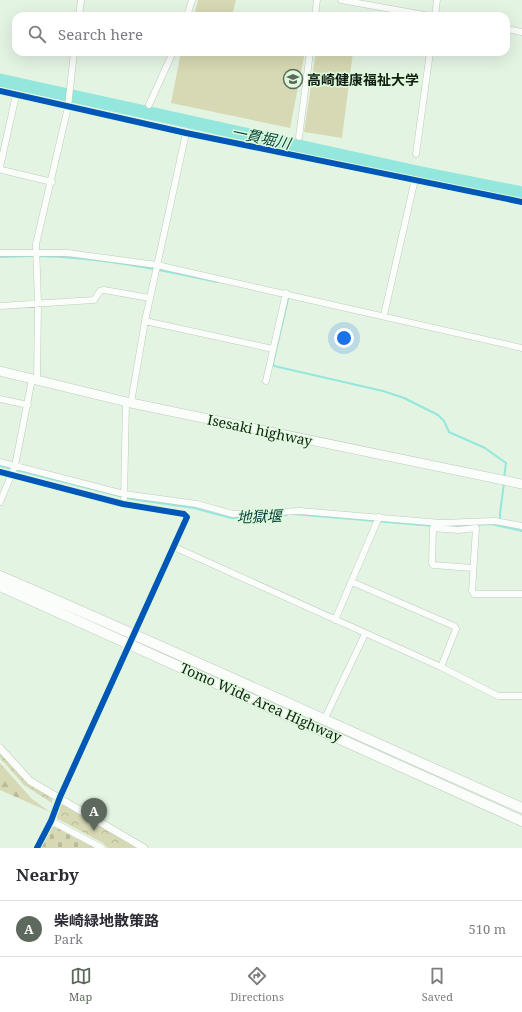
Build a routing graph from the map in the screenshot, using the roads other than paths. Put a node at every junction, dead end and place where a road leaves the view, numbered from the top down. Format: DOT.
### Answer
graph roads {
  1 [pos="81,0"];
  2 [pos="192,0"];
  3 [pos="317,0"];
  4 [pos="341,0"];
  5 [pos="438,0"];
  6 [pos="80,12"];
  7 [pos="188,12"];
  8 [pos="316,12"];
  9 [pos="408,12"];
  10 [pos="436,12"];
  11 [pos="510,30"];
  12 [pos="522,32"];
  13 [pos="74,56"];
  14 [pos="170,56"];
  15 [pos="309,56"];
  16 [pos="429,56"];
  17 [pos="0,91"];
  18 [pos="16,95"];
  19 [pos="68,106"];
  20 [pos="149,106"];
  21 [pos="186,132"];
  22 [pos="299,137"];
  23 [pos="416,154"];
  24 [pos="1,169"];
  25 [pos="415,179"];
  26 [pos="52,182"];
  27 [pos="522,202"];
  28 [pos="37,252"];
  29 [pos="0,253"];
  30 [pos="157,265"];
  31 [pos="286,293"];
  32 [pos="150,298"];
  33 [pos="38,303"];
  34 [pos="0,306"];
  35 [pos="384,315"];
  36 [pos="145,321"];
  37 [pos="522,348"];
  38 [pos="273,349"];
  39 [pos="0,371"];
  40 [pos="35,380"];
  41 [pos="266,380"];
  42 [pos="0,399"];
  43 [pos="129,403"];
  44 [pos="28,405"];
  45 [pos="0,462"];
  46 [pos="15,466"];
  47 [pos="0,472"];
  48 [pos="11,476"];
  49 [pos="522,484"];
  50 [pos="124,494"];
  51 [pos="0,502"];
  52 [pos="123,504"];
  53 [pos="378,517"];
  54 [pos="467,526"];
  55 [pos="522,526"];
  56 [pos="174,547"];
  57 [pos="472,568"];
  58 [pos="0,576"];
  59 [pos="352,582"];
  60 [pos="0,586"];
  61 [pos="522,594"];
  62 [pos="335,620"];
  63 [pos="135,633"];
  64 [pos="365,634"];
  65 [pos="130,643"];
  66 [pos="441,667"];
  67 [pos="522,696"];
  68 [pos="324,720"];
  69 [pos="0,748"];
  70 [pos="60,798"];
  71 [pos="522,808"];
  72 [pos="51,821"];
  73 [pos="522,821"];
  74 [pos="37,848"];
  75 [pos="102,848"];
  76 [pos="144,848"];
  1 -- 6 [label="street"];
  2 -- 7 [label="street"];
  3 -- 8 [label="street"];
  4 -- 9 [label="street"];
  5 -- 10 [label="street"];
  11 -- 12 [label="street"];
  13 -- 19 [label="street"];
  14 -- 20 [label="street"];
  15 -- 22 [label="street"];
  16 -- 23 [label="street"];
  17 -- 18 [label="street"];
  18 -- 19 [label="street"];
  18 -- 24 [label="street"];
  19 -- 21 [label="street"];
  19 -- 26 [label="street"];
  21 -- 25 [label="street"];
  21 -- 30 [label="street"];
  24 -- 26 [label="street"];
  25 -- 27 [label="street"];
  25 -- 35 [label="street"];
  26 -- 28 [label="street"];
  28 -- 29 [label="street"];
  28 -- 30 [label="street"];
  28 -- 33 [label="street"];
  30 -- 31 [label="street"];
  30 -- 32 [label="street"];
  31 -- 35 [label="street"];
  31 -- 38 [label="street"];
  32 -- 33 [label="street"];
  32 -- 36 [label="street"];
  33 -- 34 [label="street"];
  33 -- 40 [label="street"];
  35 -- 37 [label="street"];
  36 -- 38 [label="street"];
  36 -- 43 [label="street"];
  38 -- 41 [label="street"];
  39 -- 40 [label="main road, Isesaki highway"];
  40 -- 43 [label="main road, Isesaki highway"];
  40 -- 44 [label="street"];
  42 -- 44 [label="street"];
  43 -- 49 [label="main road, Isesaki highway"];
  43 -- 50 [label="street"];
  44 -- 46 [label="street"];
  45 -- 46 [label="street"];
  46 -- 48 [label="street"];
  46 -- 50 [label="street"];
  47 -- 48 [label="street"];
  48 -- 51 [label="street"];
  48 -- 52 [label="street"];
  50 -- 52 [label="street"];
  50 -- 53 [label="street"];
  52 -- 56 [label="street"];
  53 -- 54 [label="street"];
  53 -- 59 [label="street"];
  54 -- 55 [label="street"];
  54 -- 57 [label="street"];
  54 -- 57 [label="street"];
  56 -- 62 [label="street"];
  56 -- 63 [label="street"];
  57 -- 61 [label="street"];
  58 -- 63 [label="highway, Tomo Wide Area Highway"];
  59 -- 62 [label="street"];
  59 -- 66 [label="street"];
  60 -- 65 [label="highway, Tomo Wide Area Highway"];
  62 -- 64 [label="street"];
  63 -- 65 [label="street"];
  63 -- 68 [label="highway, Tomo Wide Area Highway"];
  64 -- 66 [label="street"];
  64 -- 68 [label="street"];
  65 -- 70 [label="street"];
  65 -- 73 [label="highway, Tomo Wide Area Highway"];
  66 -- 67 [label="street"];
  68 -- 71 [label="highway, Tomo Wide Area Highway"];
  69 -- 70 [label="street"];
  70 -- 72 [label="street"];
  70 -- 76 [label="street"];
  72 -- 74 [label="street"];
  72 -- 75 [label="street"];
}
